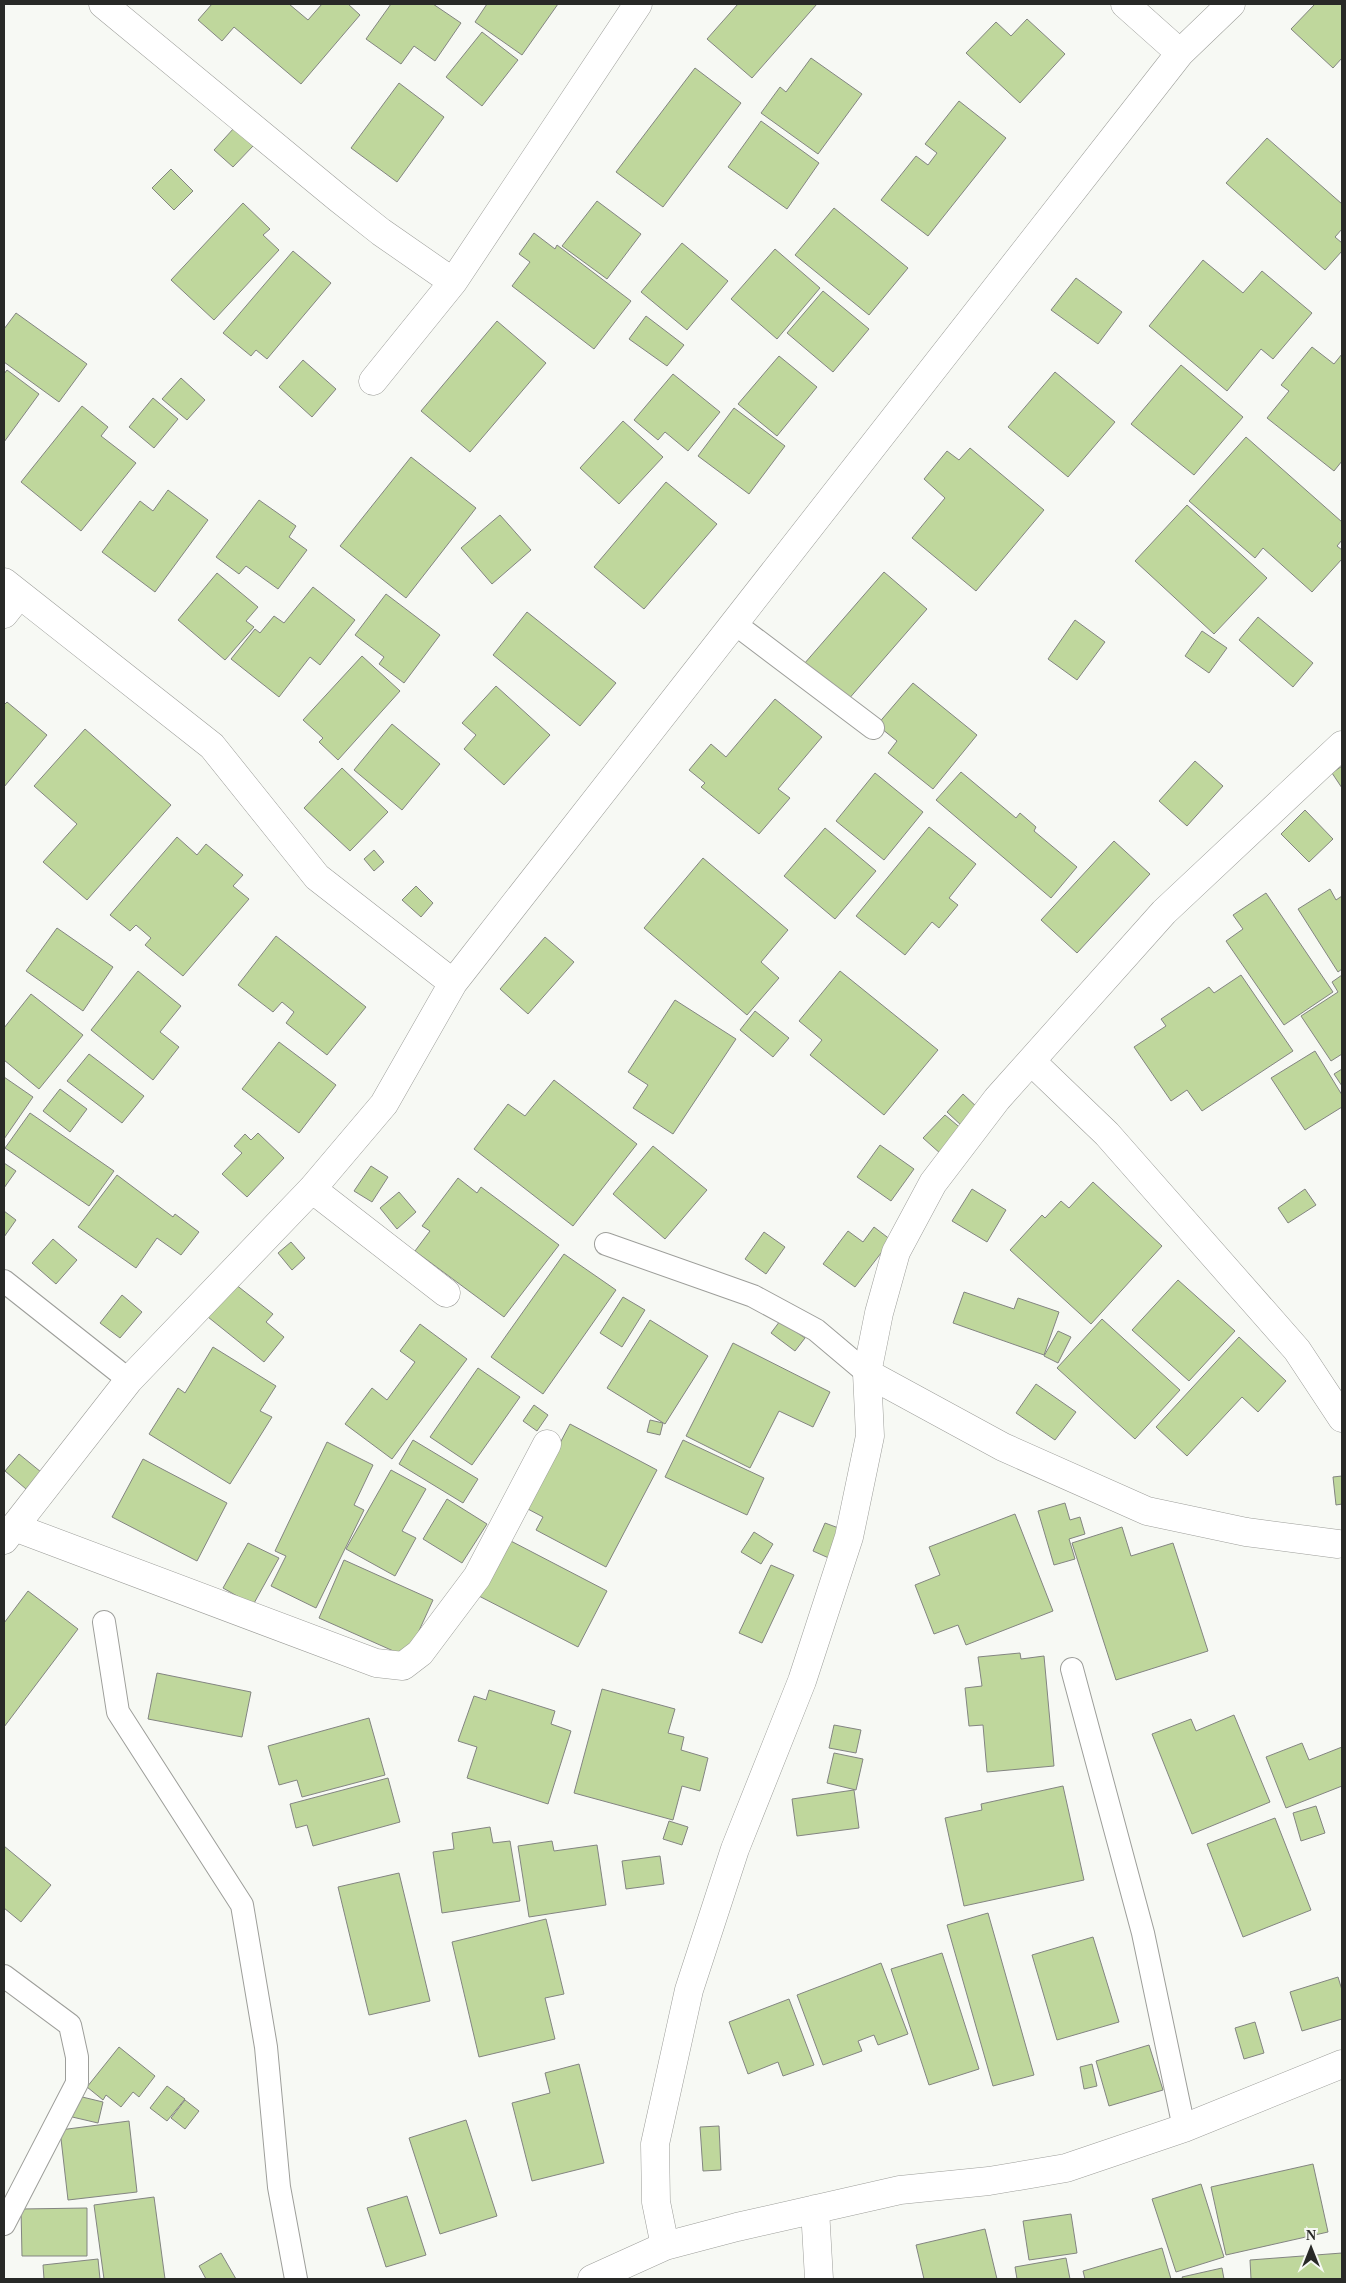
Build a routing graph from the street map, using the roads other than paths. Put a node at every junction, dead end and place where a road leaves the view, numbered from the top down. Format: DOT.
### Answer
graph roads {
  1 [pos="104,4"];
  2 [pos="638,4"];
  3 [pos="1125,4"];
  4 [pos="1231,4"];
  5 [pos="1180,53"];
  6 [pos="453,282"];
  7 [pos="372,381"];
  8 [pos="9,597"];
  9 [pos="734,623"];
  10 [pos="873,728"];
  11 [pos="1342,745"];
  12 [pos="452,983"];
  13 [pos="1031,1061"];
  14 [pos="312,1189"];
  15 [pos="606,1244"];
  16 [pos="4,1281"];
  17 [pos="446,1293"];
  18 [pos="867,1373"];
  19 [pos="129,1380"];
  20 [pos="1342,1418"];
  21 [pos="547,1444"];
  22 [pos="9,1533"];
  23 [pos="1341,1547"];
  24 [pos="104,1622"];
  25 [pos="1072,1669"];
  26 [pos="4,1976"];
  27 [pos="1342,2064"];
  28 [pos="1184,2128"];
  29 [pos="815,2209"];
  30 [pos="4,2224"];
  31 [pos="665,2246"];
  32 [pos="296,2279"];
  33 [pos="592,2279"];
  34 [pos="819,2279"];
  1 -- 6 [label="street"];
  2 -- 6 [label="street"];
  3 -- 5 [label="street"];
  4 -- 5 [label="street"];
  5 -- 9 [label="street"];
  6 -- 7 [label="street"];
  8 -- 12 [label="street"];
  9 -- 10 [label="lane"];
  9 -- 12 [label="street"];
  11 -- 13 [label="street"];
  12 -- 14 [label="street"];
  13 -- 18 [label="street"];
  13 -- 20 [label="street"];
  14 -- 17 [label="street"];
  14 -- 19 [label="street"];
  15 -- 18 [label="lane"];
  16 -- 19 [label="lane"];
  18 -- 23 [label="street"];
  18 -- 31 [label="street"];
  19 -- 22 [label="street"];
  21 -- 22 [label="street"];
  24 -- 32 [label="lane"];
  25 -- 28 [label="lane"];
  26 -- 30 [label="lane"];
  27 -- 28 [label="street"];
  28 -- 29 [label="street"];
  29 -- 31 [label="street"];
  29 -- 34 [label="street"];
  31 -- 33 [label="street"];
}
